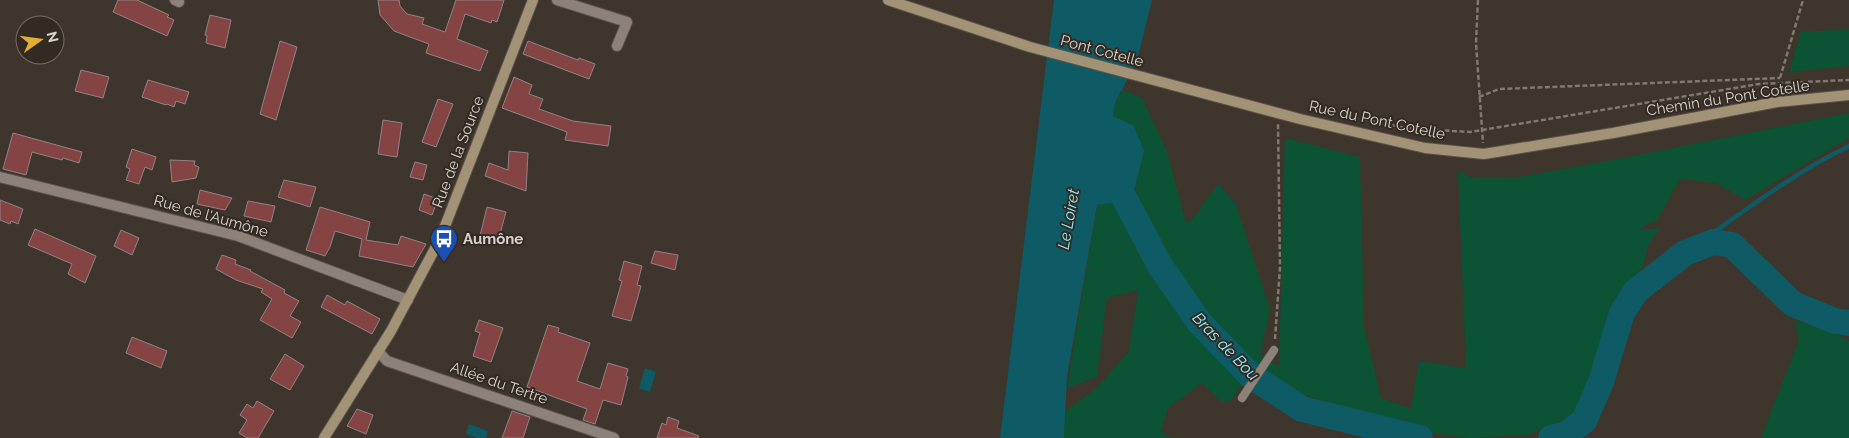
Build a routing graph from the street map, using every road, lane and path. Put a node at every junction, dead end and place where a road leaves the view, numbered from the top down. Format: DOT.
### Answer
graph roads {
  1 [pos="533,0"];
  2 [pos="557,0"];
  3 [pos="888,0"];
  4 [pos="1478,0"];
  5 [pos="1803,0"];
  6 [pos="617,46"];
  7 [pos="1780,78"];
  8 [pos="1849,80"];
  9 [pos="1779,83"];
  10 [pos="1167,84"];
  11 [pos="1849,95"];
  12 [pos="1479,97"];
  13 [pos="1278,113"];
  14 [pos="1359,119"];
  15 [pos="1482,130"];
  16 [pos="1613,133"];
  17 [pos="1484,154"];
  18 [pos="0,177"];
  19 [pos="408,300"];
  20 [pos="1274,350"];
  21 [pos="378,352"];
  22 [pos="1242,398"];
  23 [pos="324,438"];
  24 [pos="614,438"];
  1 -- 19 [label="street, Rue de la Source"];
  2 -- 6 [label="street"];
  3 -- 10 [label="street, Pont Cotelle"];
  4 -- 12 [label="path"];
  5 -- 7 [label="path"];
  7 -- 9 [label="path"];
  7 -- 12 [label="path"];
  8 -- 9 [label="path"];
  9 -- 15 [label="path"];
  10 -- 13 [label="street, Rue du Pont Cotelle"];
  11 -- 16 [label="street, Chemin du Pont Cotelle"];
  12 -- 15 [label="path"];
  13 -- 17 [label="street, Rue du Pont Cotelle"];
  13 -- 20 [label="path"];
  14 -- 15 [label="path"];
  15 -- 17 [label="path"];
  16 -- 17 [label="street, Rue du Pont Cotelle"];
  18 -- 19 [label="street, Rue de l'Aumône"];
  19 -- 21 [label="street, Rue de la Source"];
  20 -- 22 [label="lane"];
  21 -- 23 [label="street, Rue de la Source"];
  21 -- 24 [label="street, Allée du Tertre"];
}
